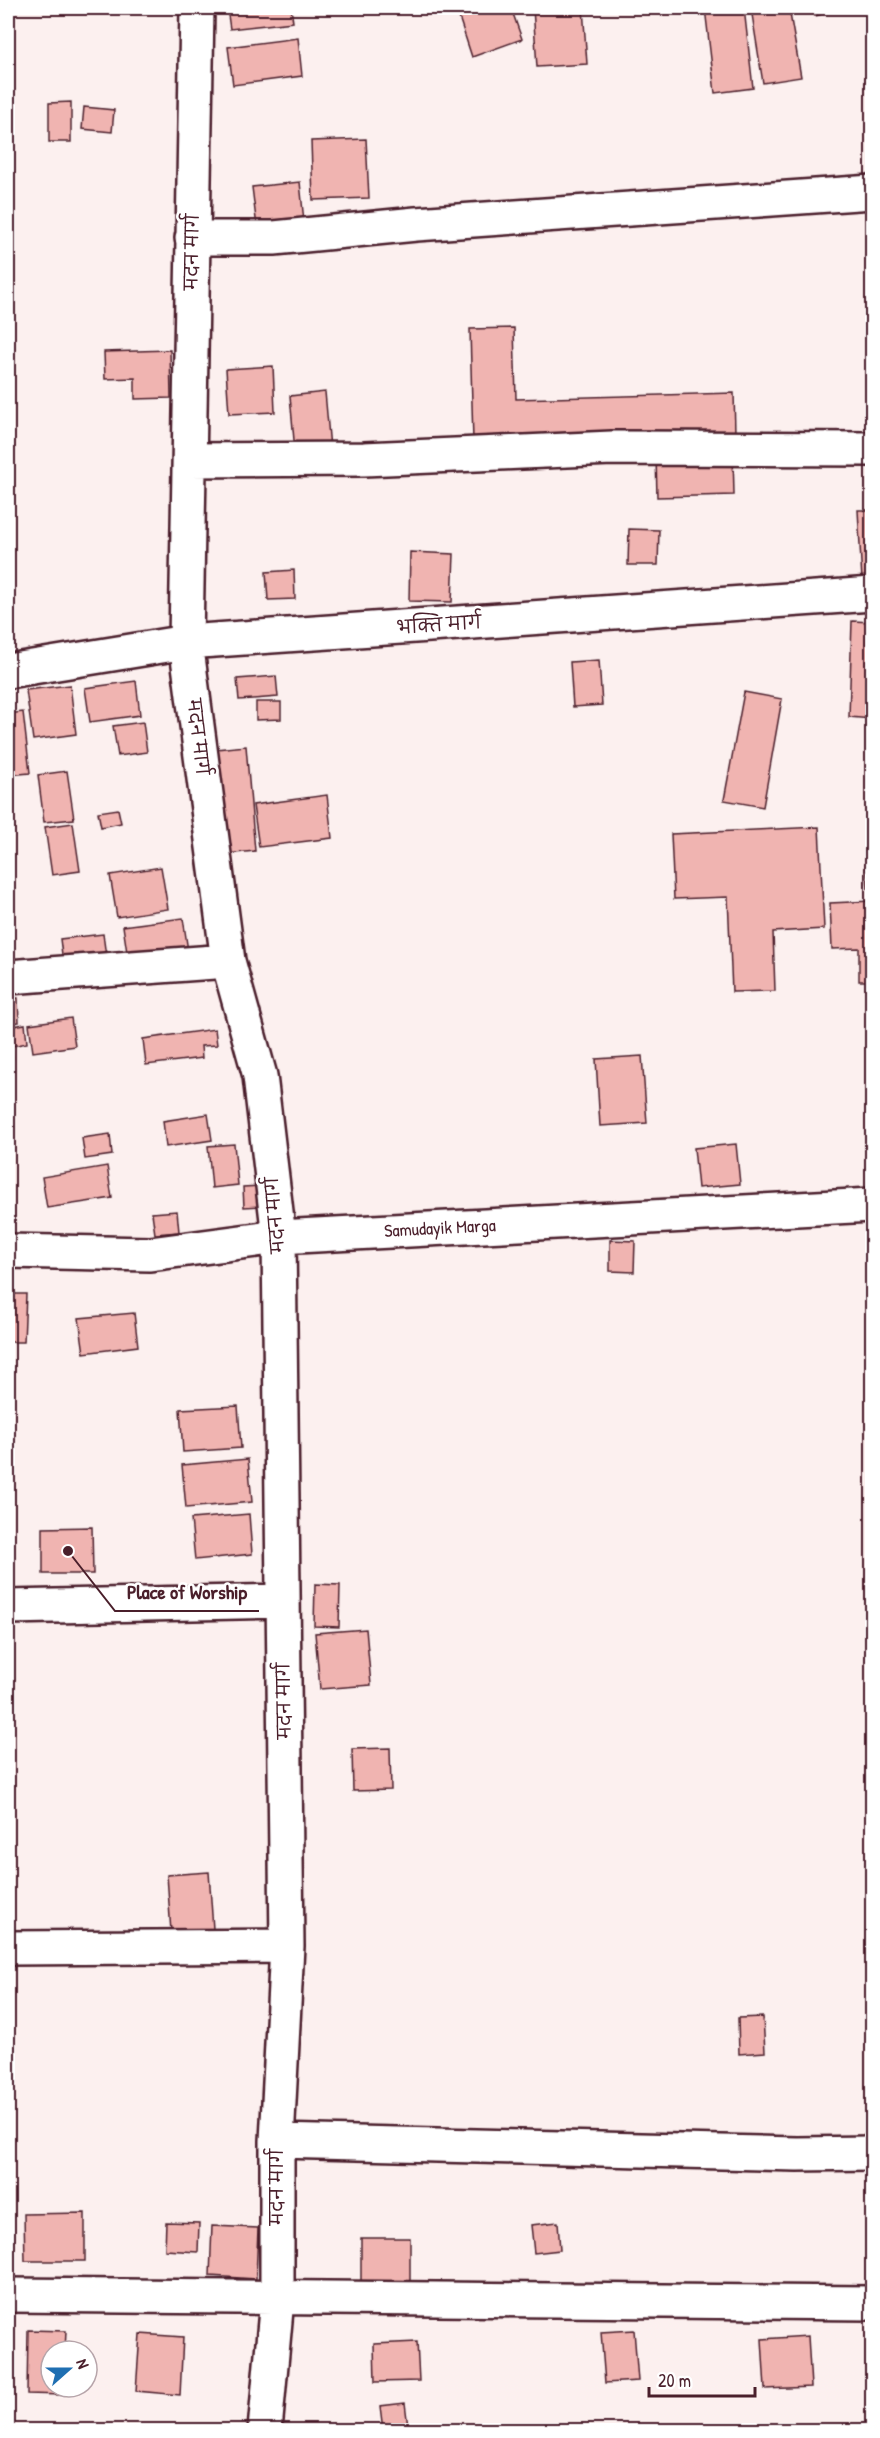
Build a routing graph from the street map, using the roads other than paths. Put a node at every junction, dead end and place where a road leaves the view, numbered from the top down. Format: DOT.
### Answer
graph roads {
  1 [pos="197,8"];
  2 [pos="873,192"];
  3 [pos="192,238"];
  4 [pos="873,449"];
  5 [pos="190,460"];
  6 [pos="873,594"];
  7 [pos="186,642"];
  8 [pos="8,671"];
  9 [pos="228,961"];
  10 [pos="8,977"];
  11 [pos="873,1205"];
  12 [pos="279,1237"];
  13 [pos="8,1251"];
  14 [pos="283,1601"];
  15 [pos="8,1606"];
  16 [pos="287,1946"];
  17 [pos="8,1948"];
  18 [pos="277,2141"];
  19 [pos="873,2153"];
  20 [pos="8,2295"];
  21 [pos="277,2299"];
  22 [pos="873,2303"];
  23 [pos="265,2430"];
  1 -- 3 [label="street, मदन मार्ग"];
  2 -- 3 [label="street"];
  3 -- 5 [label="street, मदन मार्ग"];
  4 -- 5 [label="street"];
  5 -- 7 [label="street, मदन मार्ग"];
  6 -- 7 [label="street, भक्ति मार्ग"];
  7 -- 8 [label="street, भक्ति मार्ग"];
  7 -- 9 [label="street, मदन मार्ग"];
  9 -- 10 [label="street"];
  9 -- 12 [label="street, मदन मार्ग"];
  11 -- 12 [label="street, Samudayik Marga"];
  12 -- 13 [label="street, Samudayik Marga"];
  12 -- 14 [label="street, मदन मार्ग"];
  14 -- 15 [label="street"];
  14 -- 16 [label="street, मदन मार्ग"];
  16 -- 17 [label="street"];
  16 -- 18 [label="street, मदन मार्ग"];
  18 -- 19 [label="street"];
  18 -- 21 [label="street, मदन मार्ग"];
  20 -- 21 [label="street"];
  21 -- 22 [label="street"];
  21 -- 23 [label="street, मदन मार्ग"];
}
